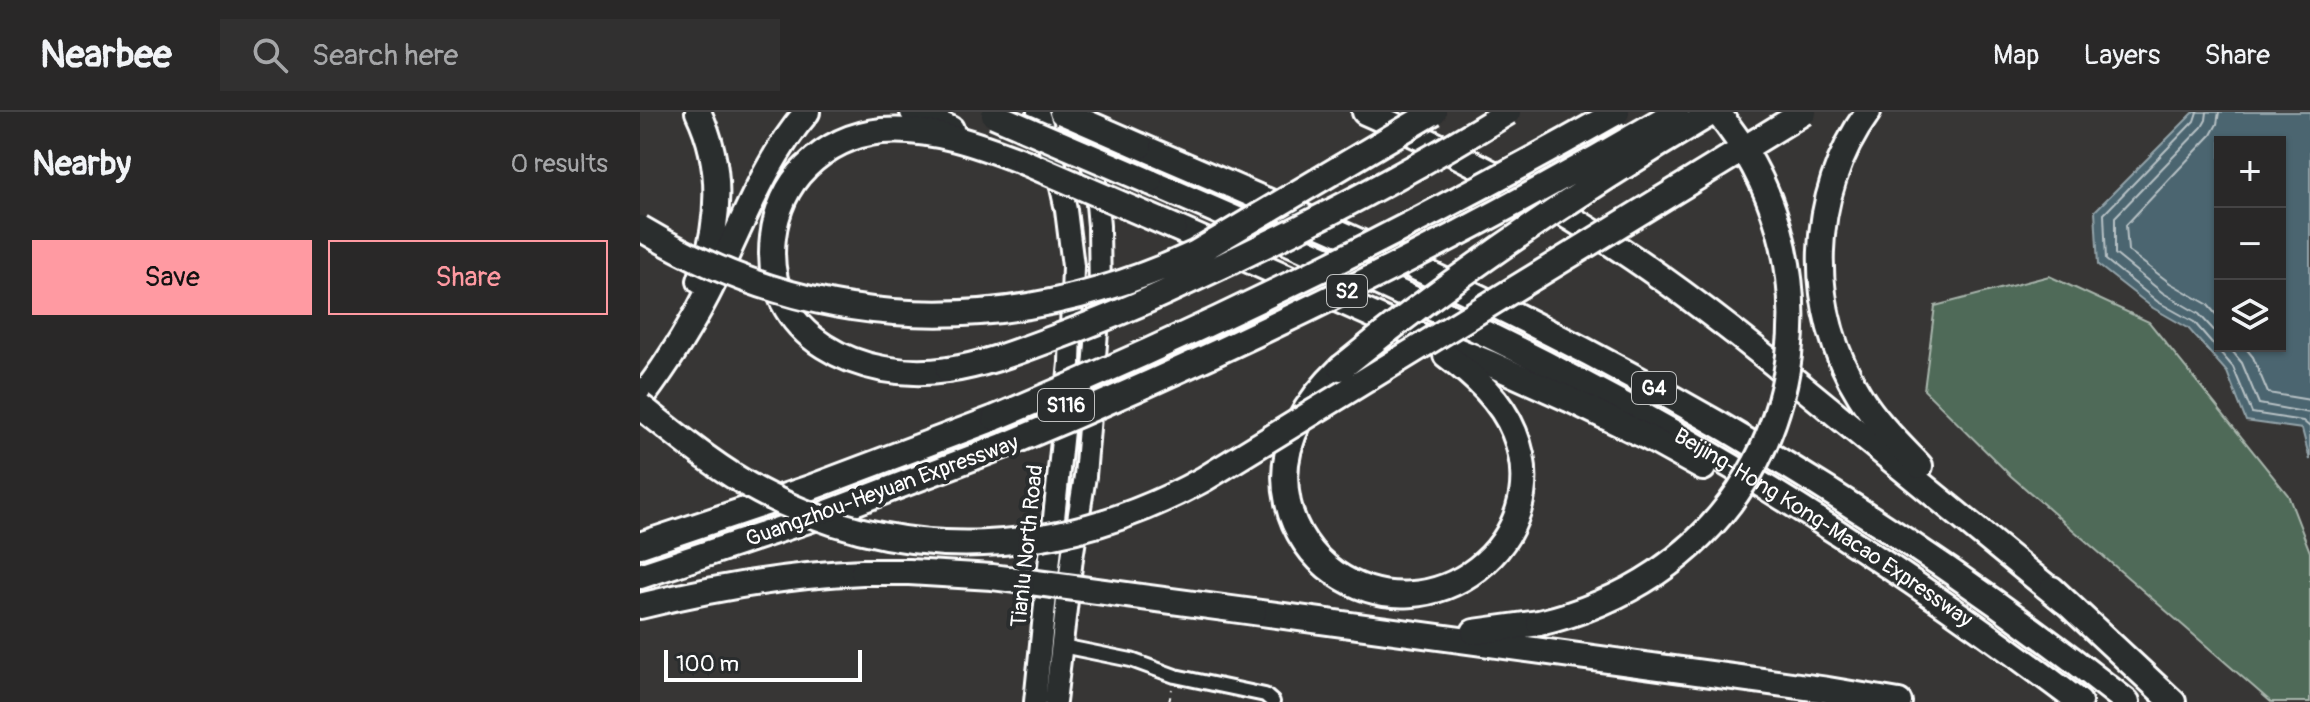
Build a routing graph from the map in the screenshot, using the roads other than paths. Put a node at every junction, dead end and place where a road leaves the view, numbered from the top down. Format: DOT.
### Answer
graph roads {
  1 [pos="698,112"];
  2 [pos="807,112"];
  3 [pos="913,112"];
  4 [pos="1038,112"];
  5 [pos="1062,112"];
  6 [pos="1076,112"];
  7 [pos="1365,112"];
  8 [pos="1434,112"];
  9 [pos="1508,112"];
  10 [pos="1617,112"];
  11 [pos="1676,112"];
  12 [pos="1715,112"];
  13 [pos="1804,112"];
  14 [pos="1868,112"];
  15 [pos="990,113"];
  16 [pos="994,150"];
  17 [pos="640,228"];
  18 [pos="1411,332"];
  19 [pos="640,397"];
  20 [pos="640,406"];
  21 [pos="1059,474"];
  22 [pos="1085,476"];
  23 [pos="640,545"];
  24 [pos="1062,557"];
  25 [pos="640,576"];
  26 [pos="2064,601"];
  27 [pos="640,606"];
  28 [pos="1948,606"];
  29 [pos="1379,629"];
  30 [pos="1062,646"];
  31 [pos="1035,702"];
  32 [pos="1055,702"];
  33 [pos="1273,702"];
  34 [pos="1899,702"];
  35 [pos="2079,702"];
  36 [pos="2127,702"];
  37 [pos="2173,702"];
  1 -- 19 [label="highway"];
  2 -- 19 [label="highway"];
  3 -- 16 [label="highway"];
  4 -- 21 [label="main road, Tianlu North Road / S116"];
  5 -- 36 [label="highway, Beijing-Hong Kong-Macao Expressway / G4, bridge"];
  6 -- 22 [label="main road, Tianlu North Road / S116"];
  7 -- 26 [label="highway"];
  8 -- 17 [label="highway, bridge"];
  9 -- 16 [label="highway, bridge"];
  10 -- 23 [label="highway, Guangzhou-Heyuan Expressway / S2, bridge"];
  11 -- 25 [label="highway, Guangzhou-Heyuan Expressway / S2, bridge"];
  12 -- 18 [label="highway, bridge"];
  12 -- 29 [label="highway, bridge"];
  13 -- 20 [label="highway, bridge"];
  14 -- 26 [label="highway"];
  15 -- 28 [label="highway, Beijing-Hong Kong-Macao Expressway / G4, bridge"];
  16 -- 18 [label="highway, bridge"];
  18 -- 28 [label="highway"];
  21 -- 22 [label="main road"];
  21 -- 24 [label="main road, Tianlu North Road / S116"];
  22 -- 24 [label="main road, Tianlu North Road / S116"];
  24 -- 30 [label="main road, Tianlu North Road / S116"];
  24 -- 31 [label="main road, Tianlu North Road / S116"];
  26 -- 37 [label="highway"];
  27 -- 29 [label="highway, bridge"];
  28 -- 35 [label="highway, Beijing-Hong Kong-Macao Expressway / G4"];
  29 -- 34 [label="highway"];
  30 -- 32 [label="main road, Tianlu North Road / S116"];
  30 -- 33 [label="street"];
}
